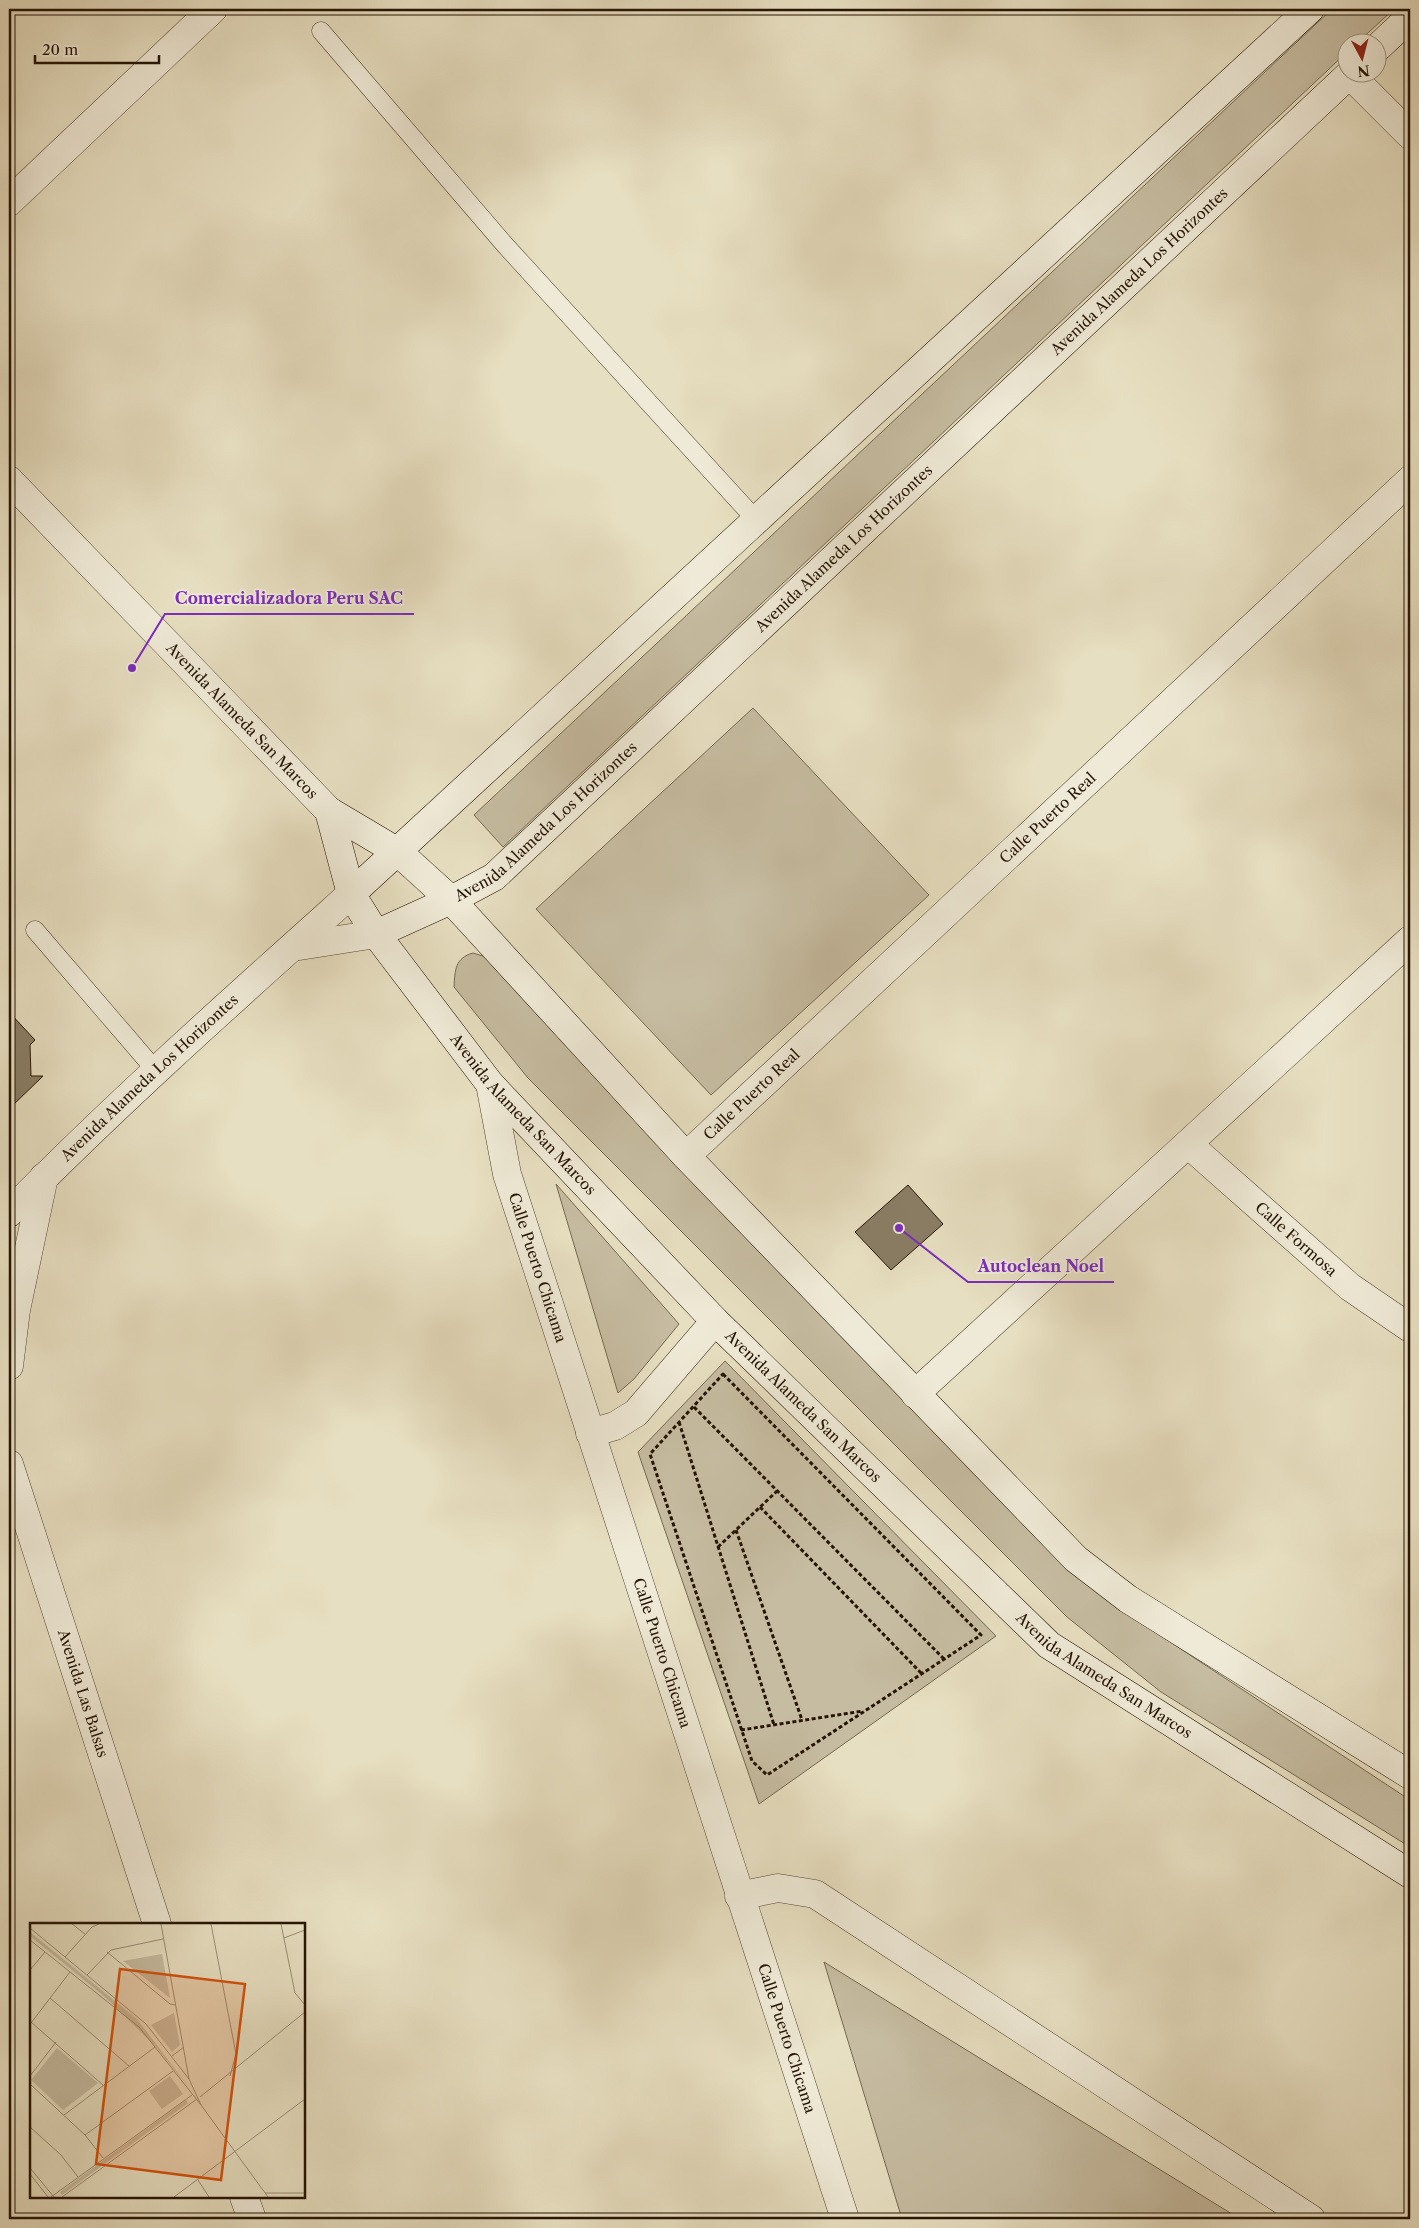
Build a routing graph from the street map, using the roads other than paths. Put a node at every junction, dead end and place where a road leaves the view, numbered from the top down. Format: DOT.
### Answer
graph roads {
  1 [pos="213,9"];
  2 [pos="1310,9"];
  3 [pos="1410,17"];
  4 [pos="321,31"];
  5 [pos="1386,40"];
  6 [pos="1342,82"];
  7 [pos="1359,82"];
  8 [pos="1410,134"];
  9 [pos="9,202"];
  10 [pos="9,480"];
  11 [pos="1410,480"];
  12 [pos="757,521"];
  13 [pos="328,811"];
  14 [pos="398,852"];
  15 [pos="351,894"];
  16 [pos="451,900"];
  17 [pos="35,930"];
  18 [pos="376,934"];
  19 [pos="1410,940"];
  20 [pos="293,946"];
  21 [pos="157,1072"];
  22 [pos="490,1084"];
  23 [pos="1188,1144"];
  24 [pos="686,1156"];
  25 [pos="44,1177"];
  26 [pos="9,1213"];
  27 [pos="715,1321"];
  28 [pos="1410,1328"];
  29 [pos="9,1366"];
  30 [pos="916,1394"];
  31 [pos="590,1433"];
  32 [pos="9,1464"];
  33 [pos="1410,1775"];
  34 [pos="1410,1874"];
  35 [pos="739,1896"];
  36 [pos="157,1923"];
  37 [pos="244,2198"];
  38 [pos="252,2219"];
  39 [pos="844,2219"];
  40 [pos="1311,2219"];
  1 -- 9 [label="street"];
  2 -- 12 [label="street, Avenida Alameda Los Horizontes"];
  3 -- 5 [label="street"];
  4 -- 12 [label="lane"];
  6 -- 16 [label="street, Avenida Alameda Los Horizontes"];
  7 -- 8 [label="street"];
  10 -- 13 [label="street, Avenida Alameda San Marcos"];
  11 -- 24 [label="street, Calle Puerto Real"];
  12 -- 14 [label="street, Avenida Alameda Los Horizontes"];
  13 -- 14 [label="street, Avenida Alameda San Marcos"];
  13 -- 15 [label="street, Avenida Alameda San Marcos"];
  14 -- 15 [label="street, Avenida Alameda Los Horizontes"];
  14 -- 16 [label="street, Avenida Alameda San Marcos"];
  15 -- 18 [label="street, Avenida Alameda San Marcos"];
  15 -- 20 [label="street, Avenida Alameda Los Horizontes"];
  16 -- 18 [label="street, Avenida Alameda Los Horizontes"];
  16 -- 24 [label="street, Avenida Alameda San Marcos"];
  17 -- 21 [label="lane"];
  18 -- 20 [label="street, Avenida Alameda Los Horizontes"];
  18 -- 22 [label="street, Avenida Alameda San Marcos"];
  19 -- 23 [label="street"];
  20 -- 21 [label="street, Avenida Alameda Los Horizontes"];
  21 -- 25 [label="street, Avenida Alameda Los Horizontes"];
  22 -- 27 [label="street, Avenida Alameda San Marcos"];
  22 -- 31 [label="street, Calle Puerto Chicama"];
  23 -- 28 [label="street, Calle Formosa"];
  23 -- 30 [label="street"];
  24 -- 30 [label="street, Avenida Alameda San Marcos"];
  25 -- 26 [label="street, Avenida Alameda Los Horizontes"];
  25 -- 29 [label="street"];
  27 -- 31 [label="street"];
  27 -- 34 [label="street, Avenida Alameda San Marcos"];
  30 -- 33 [label="street, Avenida Alameda San Marcos"];
  31 -- 35 [label="street, Calle Puerto Chicama"];
  32 -- 36 [label="street, Avenida Las Balsas"];
  35 -- 39 [label="street, Calle Puerto Chicama"];
  35 -- 40 [label="street"];
  37 -- 38 [label="street"];
}
